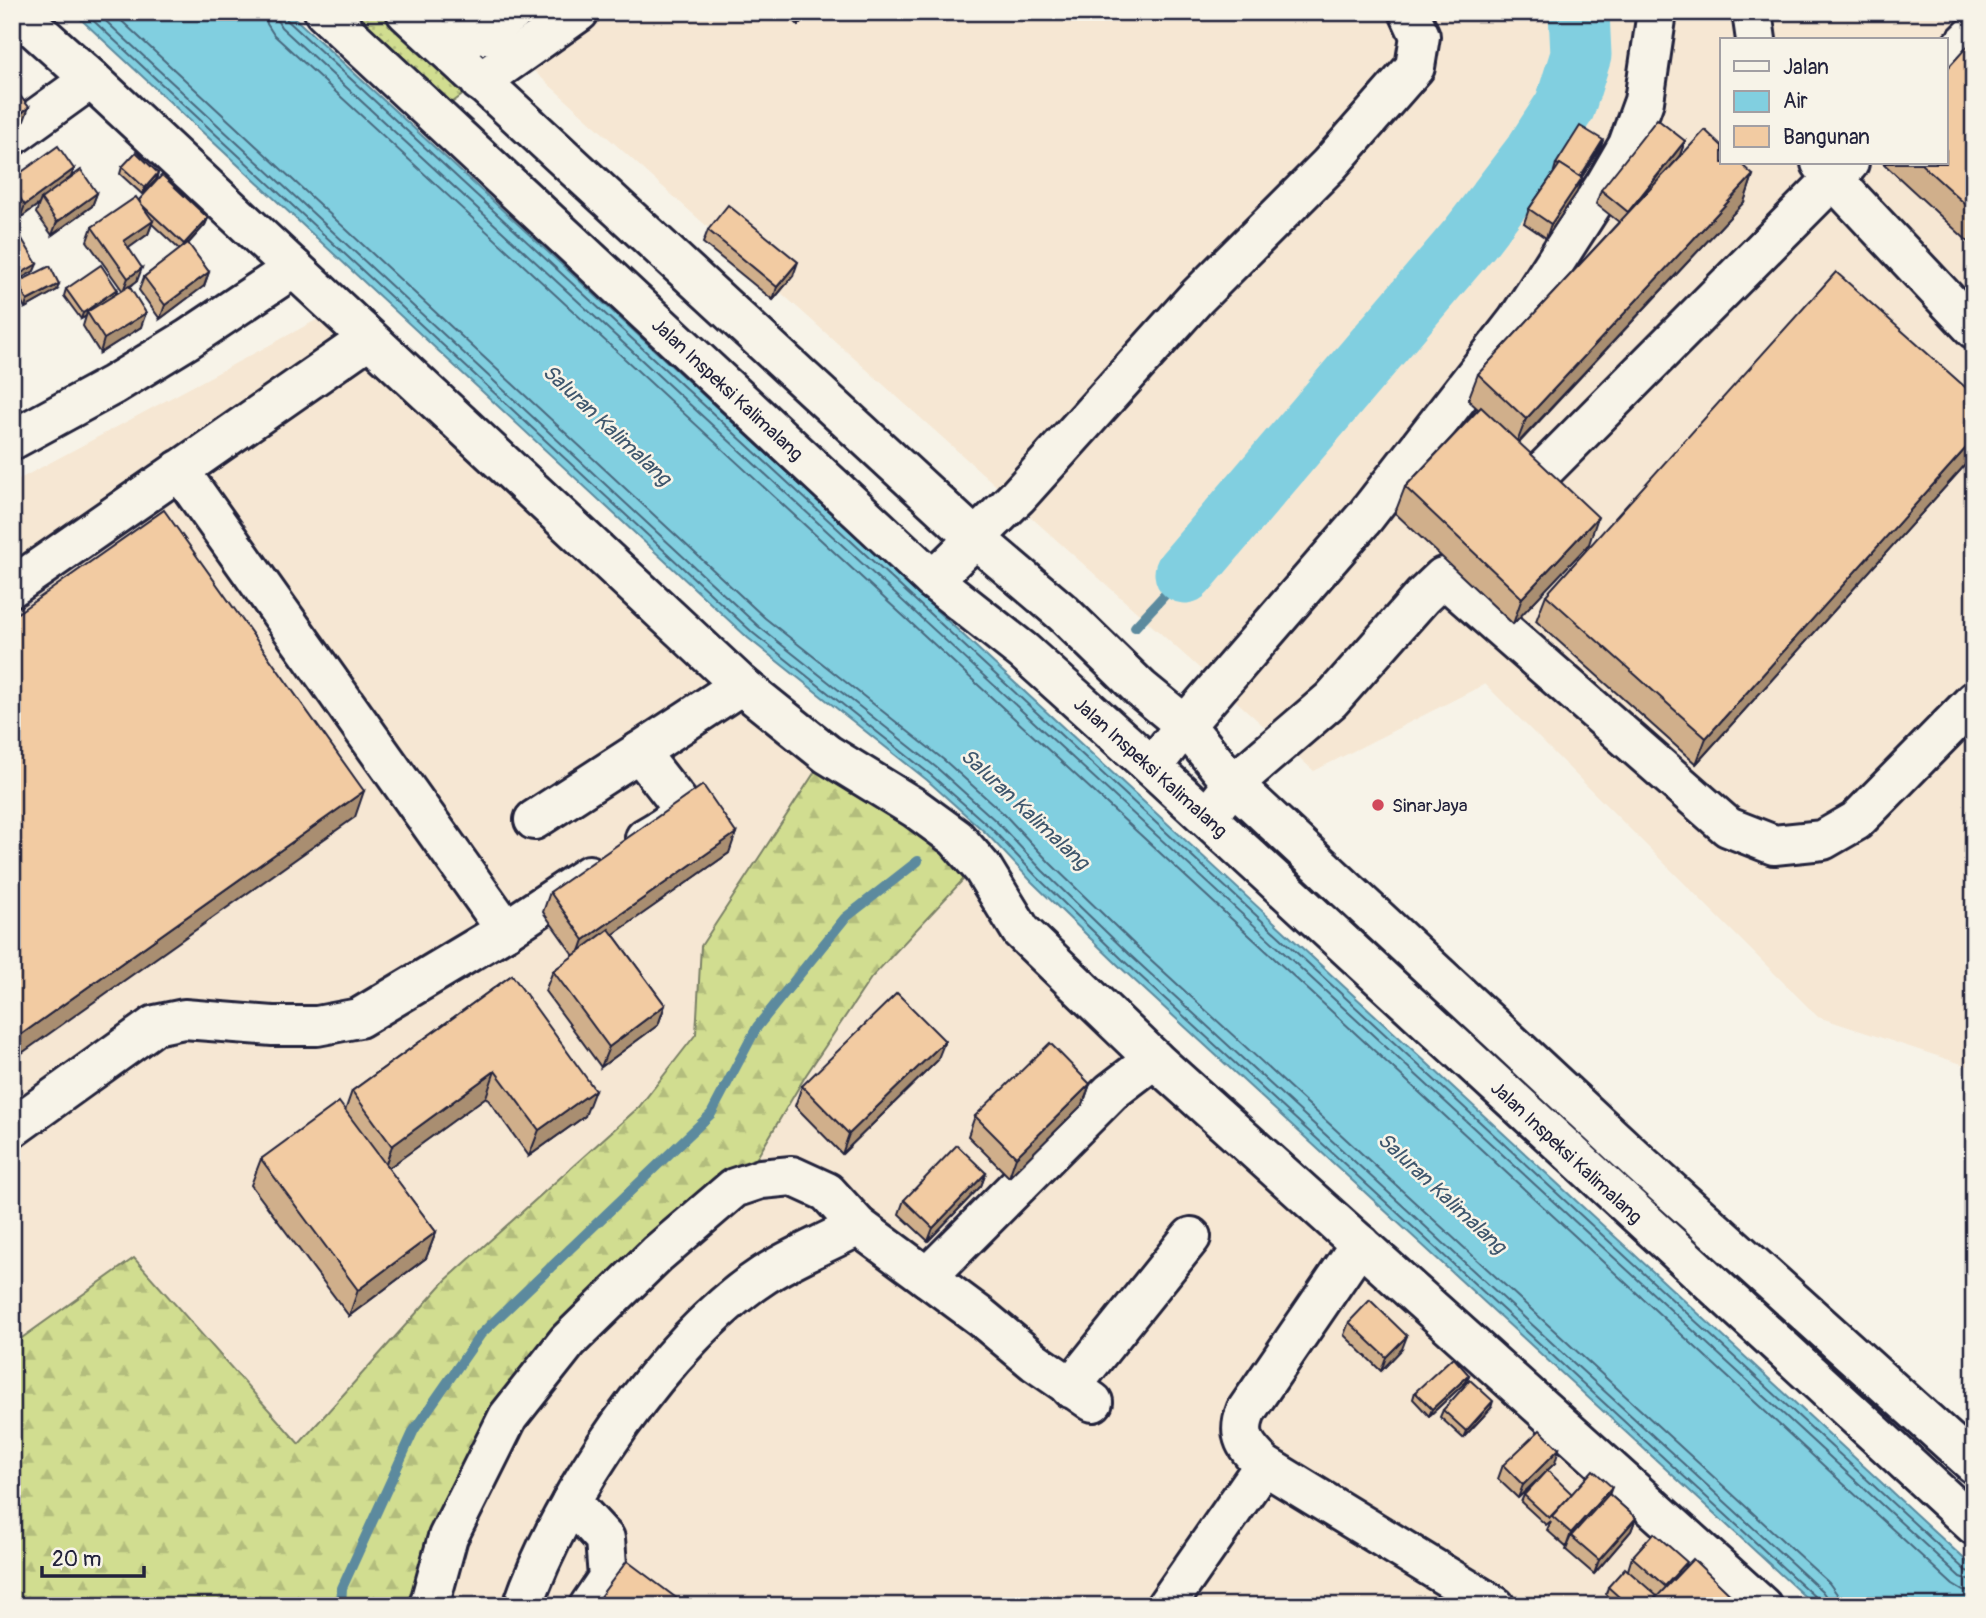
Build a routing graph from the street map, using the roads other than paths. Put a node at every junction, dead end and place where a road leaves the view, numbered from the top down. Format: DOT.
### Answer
graph roads {
  1 [pos="16,12"];
  2 [pos="324,12"];
  3 [pos="406,12"];
  4 [pos="461,12"];
  5 [pos="513,12"];
  6 [pos="579,12"];
  7 [pos="1409,12"];
  8 [pos="1657,12"];
  9 [pos="1752,12"];
  10 [pos="1974,34"];
  11 [pos="1756,38"];
  12 [pos="1948,60"];
  13 [pos="91,79"];
  14 [pos="480,82"];
  15 [pos="12,136"];
  16 [pos="1834,168"];
  17 [pos="294,268"];
  18 [pos="1974,329"];
  19 [pos="368,339"];
  20 [pos="12,440"];
  21 [pos="179,471"];
  22 [pos="1527,487"];
  23 [pos="976,539"];
  24 [pos="933,580"];
  25 [pos="12,587"];
  26 [pos="741,685"];
  27 [pos="1974,701"];
  28 [pos="1185,725"];
  29 [pos="639,752"];
  30 [pos="1152,767"];
  31 [pos="1233,784"];
  32 [pos="1206,817"];
  33 [pos="534,820"];
  34 [pos="506,930"];
  35 [pos="1154,1059"];
  36 [pos="12,1128"];
  37 [pos="1643,1166"];
  38 [pos="1621,1202"];
  39 [pos="858,1226"];
  40 [pos="1191,1237"];
  41 [pos="1360,1244"];
  42 [pos="927,1277"];
  43 [pos="1974,1464"];
  44 [pos="1264,1465"];
  45 [pos="571,1502"];
  46 [pos="1974,1525"];
  47 [pos="429,1606"];
  48 [pos="523,1606"];
  49 [pos="589,1606"];
  50 [pos="1166,1606"];
  51 [pos="1496,1606"];
  52 [pos="1762,1606"];
  1 -- 13 [label="main road"];
  2 -- 24 [label="main road, Jalan Inspeksi Kalimalang"];
  3 -- 14 [label="main road"];
  4 -- 5 [label="main road"];
  6 -- 14 [label="main road"];
  7 -- 23 [label="main road"];
  8 -- 28 [label="main road"];
  9 -- 11 [label="main road"];
  10 -- 12 [label="main road"];
  13 -- 15 [label="main road"];
  13 -- 17 [label="main road"];
  14 -- 23 [label="main road"];
  16 -- 18 [label="main road"];
  16 -- 22 [label="main road"];
  17 -- 19 [label="main road"];
  17 -- 20 [label="main road"];
  19 -- 21 [label="main road"];
  19 -- 26 [label="main road"];
  21 -- 25 [label="main road"];
  21 -- 34 [label="main road"];
  23 -- 24 [label="main road"];
  23 -- 28 [label="main road"];
  24 -- 30 [label="main road, Jalan Inspeksi Kalimalang"];
  26 -- 29 [label="main road"];
  26 -- 35 [label="main road"];
  27 -- 31 [label="main road"];
  28 -- 30 [label="main road"];
  28 -- 31 [label="main road"];
  29 -- 33 [label="main road"];
  29 -- 34 [label="main road"];
  30 -- 32 [label="main road, Jalan Inspeksi Kalimalang"];
  31 -- 32 [label="main road"];
  31 -- 37 [label="main road"];
  32 -- 38 [label="main road, Jalan Inspeksi Kalimalang"];
  34 -- 36 [label="main road"];
  35 -- 41 [label="main road"];
  35 -- 42 [label="main road"];
  37 -- 38 [label="main road"];
  37 -- 43 [label="main road"];
  38 -- 46 [label="main road, Jalan Inspeksi Kalimalang"];
  39 -- 42 [label="main road"];
  39 -- 45 [label="main road"];
  39 -- 47 [label="main road"];
  40 -- 42 [label="main road"];
  41 -- 44 [label="main road"];
  41 -- 52 [label="main road"];
  44 -- 50 [label="main road"];
  44 -- 51 [label="main road"];
  45 -- 48 [label="main road"];
  45 -- 49 [label="main road"];
}
